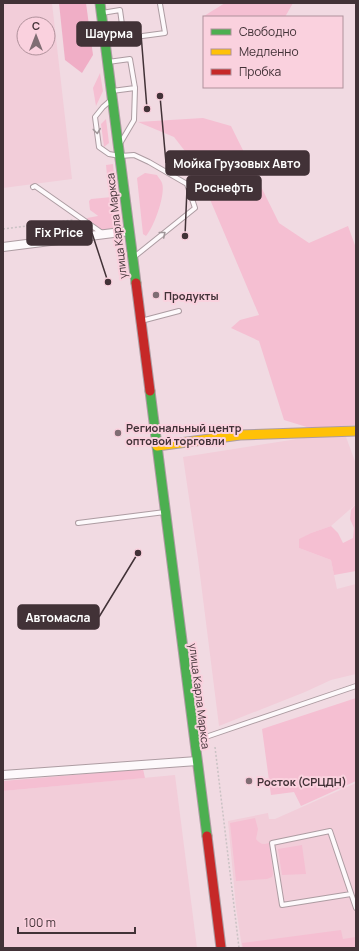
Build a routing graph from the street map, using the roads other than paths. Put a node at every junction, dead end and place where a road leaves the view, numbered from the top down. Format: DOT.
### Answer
graph roads {
  1 [pos="100,3"];
  2 [pos="160,4"];
  3 [pos="102,13"];
  4 [pos="124,39"];
  5 [pos="105,42"];
  6 [pos="108,62"];
  7 [pos="135,88"];
  8 [pos="112,95"];
  9 [pos="118,146"];
  10 [pos="120,156"];
  11 [pos="32,186"];
  12 [pos="129,231"];
  13 [pos="104,234"];
  14 [pos="3,247"];
  15 [pos="132,258"];
  16 [pos="179,311"];
  17 [pos="140,321"];
  18 [pos="356,431"];
  19 [pos="157,446"];
  20 [pos="165,512"];
  21 [pos="78,523"];
  22 [pos="356,686"];
  23 [pos="194,741"];
  24 [pos="197,761"];
  25 [pos="3,775"];
  26 [pos="351,894"];
  27 [pos="356,908"];
  28 [pos="221,948"];
  1 -- 3 [label="main road, улица Карла Маркса"];
  2 -- 4 [label="lane"];
  3 -- 4 [label="lane"];
  3 -- 5 [label="main road, улица Карла Маркса"];
  4 -- 5 [label="lane"];
  5 -- 6 [label="main road, улица Карла Маркса"];
  6 -- 7 [label="lane"];
  6 -- 8 [label="main road, улица Карла Маркса"];
  7 -- 8 [label="lane"];
  7 -- 9 [label="lane"];
  8 -- 9 [label="main road, улица Карла Маркса"];
  8 -- 10 [label="lane, one-way"];
  9 -- 10 [label="main road, улица Карла Маркса"];
  10 -- 12 [label="main road, улица Карла Маркса"];
  15 -- 10 [label="lane, one-way"];
  11 -- 13 [label="lane"];
  12 -- 13 [label="street"];
  12 -- 15 [label="main road, улица Карла Маркса"];
  13 -- 14 [label="street"];
  15 -- 17 [label="main road, улица Карла Маркса"];
  16 -- 17 [label="lane"];
  17 -- 19 [label="main road, улица Карла Маркса"];
  18 -- 19 [label="main road"];
  19 -- 20 [label="main road, улица Карла Маркса"];
  20 -- 21 [label="lane"];
  20 -- 23 [label="main road, улица Карла Маркса"];
  22 -- 23 [label="lane"];
  23 -- 24 [label="main road, улица Карла Маркса"];
  24 -- 25 [label="street"];
  24 -- 28 [label="main road, улица Карла Маркса"];
  26 -- 26 [label="lane"];
  26 -- 27 [label="lane"];
}
